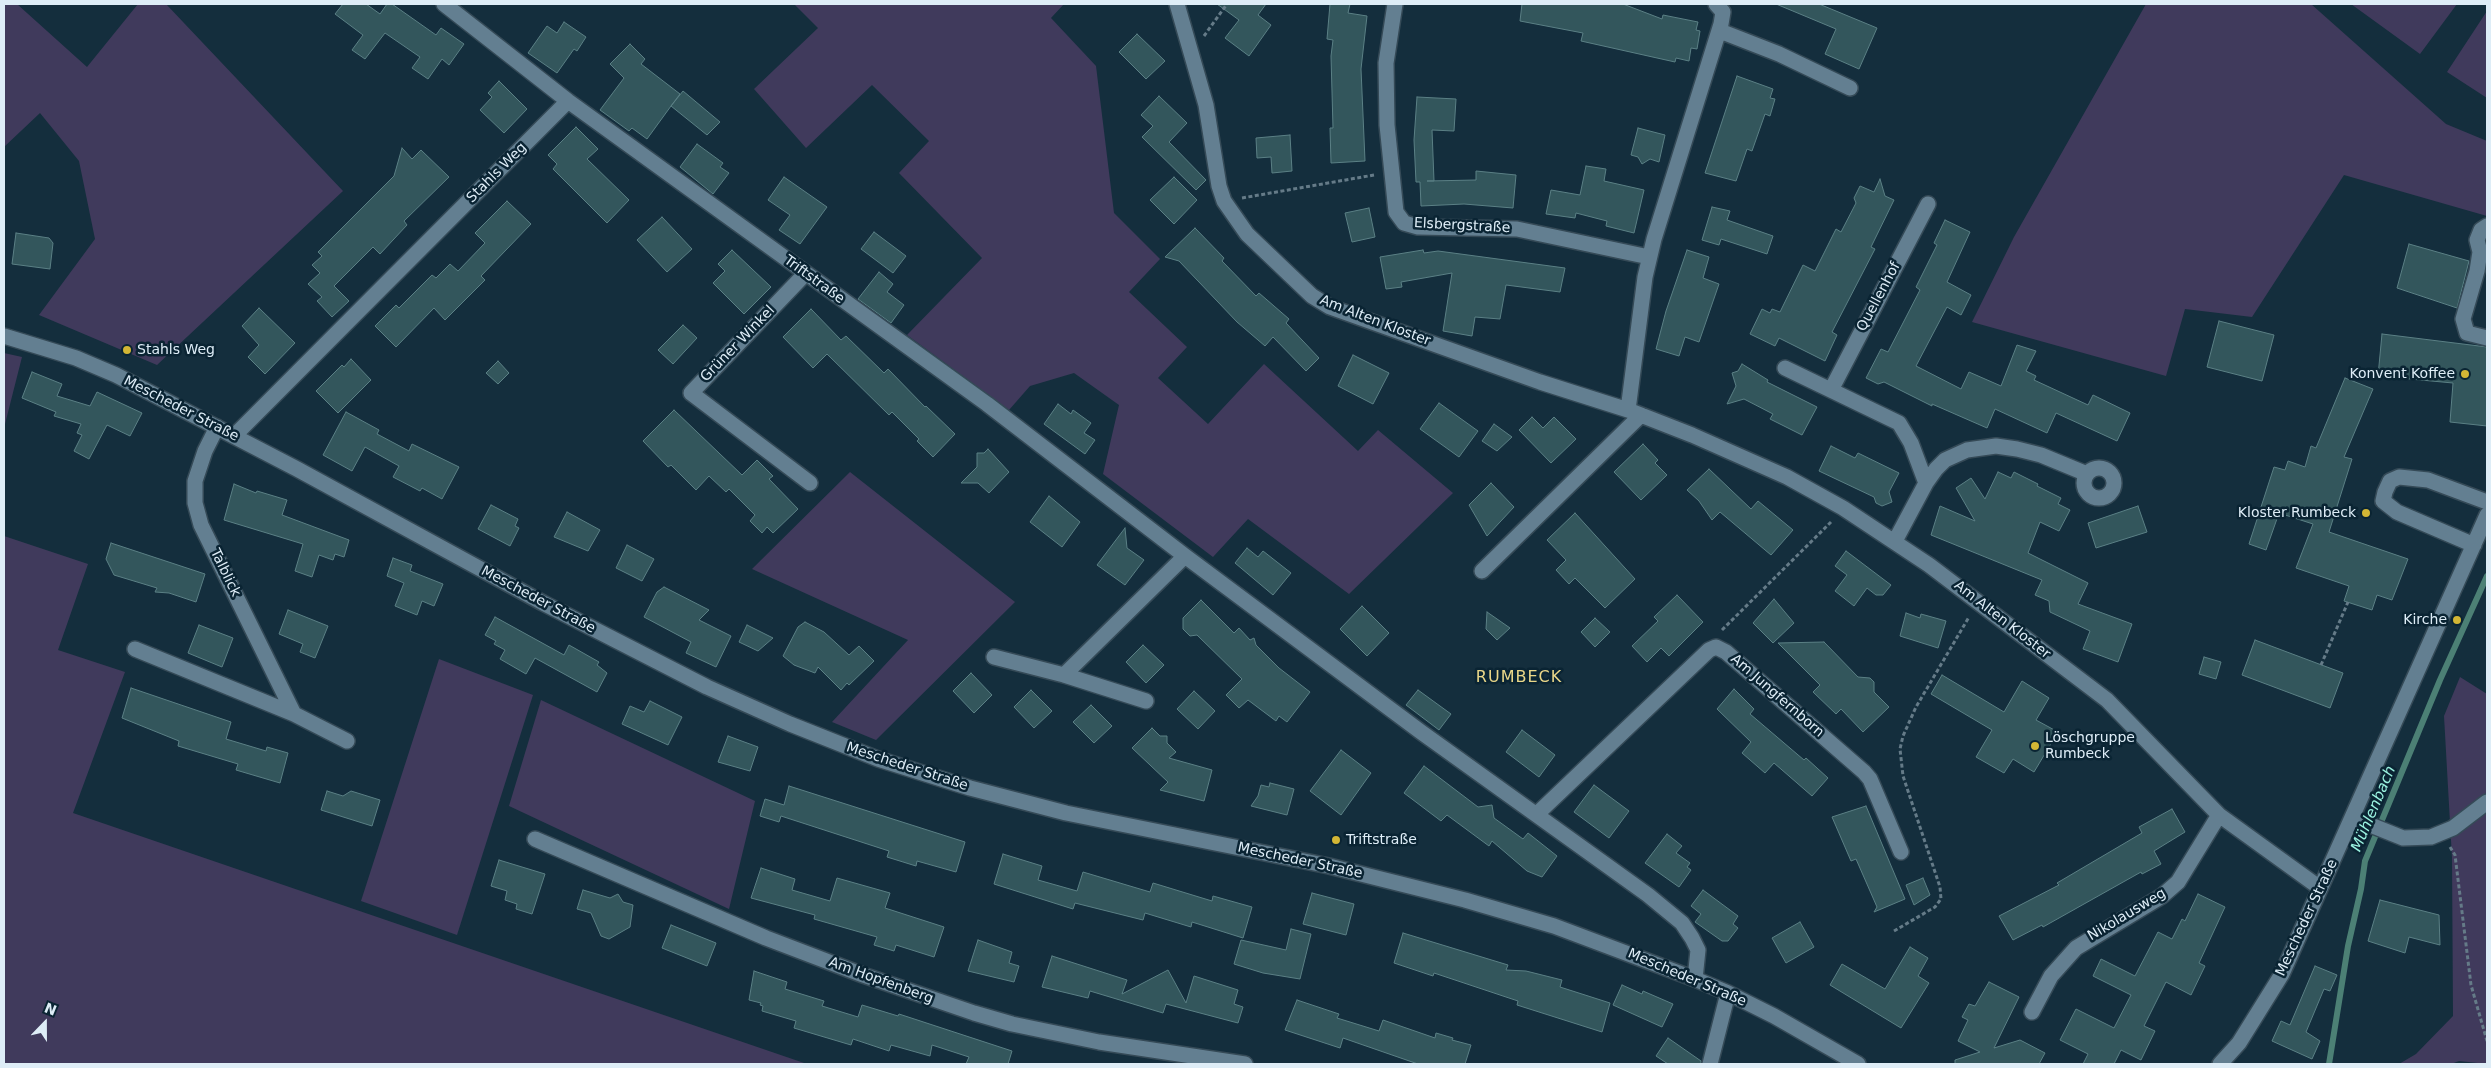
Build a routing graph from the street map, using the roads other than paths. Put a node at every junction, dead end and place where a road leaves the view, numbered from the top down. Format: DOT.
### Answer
graph roads {
  1 [pos="444,4"];
  2 [pos="1176,4"];
  3 [pos="1395,4"];
  4 [pos="1716,4"];
  5 [pos="1720,31"];
  6 [pos="1850,88"];
  7 [pos="568,101"];
  8 [pos="1928,204"];
  9 [pos="2487,226"];
  10 [pos="1649,257"];
  11 [pos="805,274"];
  12 [pos="4,336"];
  13 [pos="2487,338"];
  14 [pos="1785,368"];
  15 [pos="1831,390"];
  16 [pos="1635,412"];
  17 [pos="217,427"];
  18 [pos="234,436"];
  19 [pos="2087,474"];
  20 [pos="810,483"];
  21 [pos="1926,483"];
  22 [pos="2487,502"];
  23 [pos="2487,515"];
  24 [pos="1895,541"];
  25 [pos="2474,546"];
  26 [pos="1185,556"];
  27 [pos="1482,571"];
  28 [pos="135,649"];
  29 [pos="994,657"];
  30 [pos="1064,675"];
  31 [pos="1146,701"];
  32 [pos="294,714"];
  33 [pos="347,741"];
  34 [pos="2487,802"];
  35 [pos="1537,814"];
  36 [pos="2220,815"];
  37 [pos="2353,818"];
  38 [pos="535,839"];
  39 [pos="1901,852"];
  40 [pos="2320,888"];
  41 [pos="1695,979"];
  42 [pos="1728,993"];
  43 [pos="2032,1012"];
  44 [pos="1245,1064"];
  45 [pos="1710,1064"];
  46 [pos="1858,1064"];
  47 [pos="2220,1064"];
  1 -- 7 [label="street, Triftstraße"];
  2 -- 16 [label="street, Am Alten Kloster"];
  3 -- 10 [label="street, Elsbergstraße"];
  4 -- 5 [label="street"];
  5 -- 6 [label="street"];
  5 -- 10 [label="street"];
  7 -- 11 [label="street, Triftstraße"];
  7 -- 18 [label="street, Stahls Weg"];
  8 -- 15 [label="street, Quellenhof"];
  9 -- 13 [label="street"];
  10 -- 16 [label="street"];
  11 -- 20 [label="street, Grüner Winkel"];
  11 -- 26 [label="street, Triftstraße"];
  12 -- 17 [label="street, Mescheder Straße"];
  14 -- 15 [label="street"];
  15 -- 21 [label="street"];
  16 -- 24 [label="street, Am Alten Kloster"];
  16 -- 27 [label="street"];
  17 -- 18 [label="street, Mescheder Straße"];
  17 -- 32 [label="street, Talblick"];
  18 -- 41 [label="street, Mescheder Straße"];
  19 -- 21 [label="street"];
  21 -- 24 [label="street"];
  22 -- 25 [label="street"];
  23 -- 25 [label="street, Mescheder Straße"];
  24 -- 36 [label="street, Am Alten Kloster"];
  25 -- 37 [label="street, Mescheder Straße"];
  26 -- 30 [label="street"];
  26 -- 35 [label="street, Triftstraße"];
  28 -- 32 [label="street"];
  29 -- 30 [label="street"];
  30 -- 31 [label="street"];
  32 -- 33 [label="street"];
  34 -- 37 [label="street"];
  35 -- 39 [label="street, Am Jungfernborn"];
  35 -- 41 [label="street, Triftstraße"];
  36 -- 40 [label="street, Am Alten Kloster"];
  36 -- 43 [label="street, Nikolausweg"];
  37 -- 40 [label="street, Mescheder Straße"];
  38 -- 44 [label="street, Am Hopfenberg"];
  40 -- 47 [label="street, Mescheder Straße"];
  41 -- 42 [label="street, Mescheder Straße"];
  42 -- 45 [label="street"];
  42 -- 46 [label="street, Mescheder Straße"];
}
